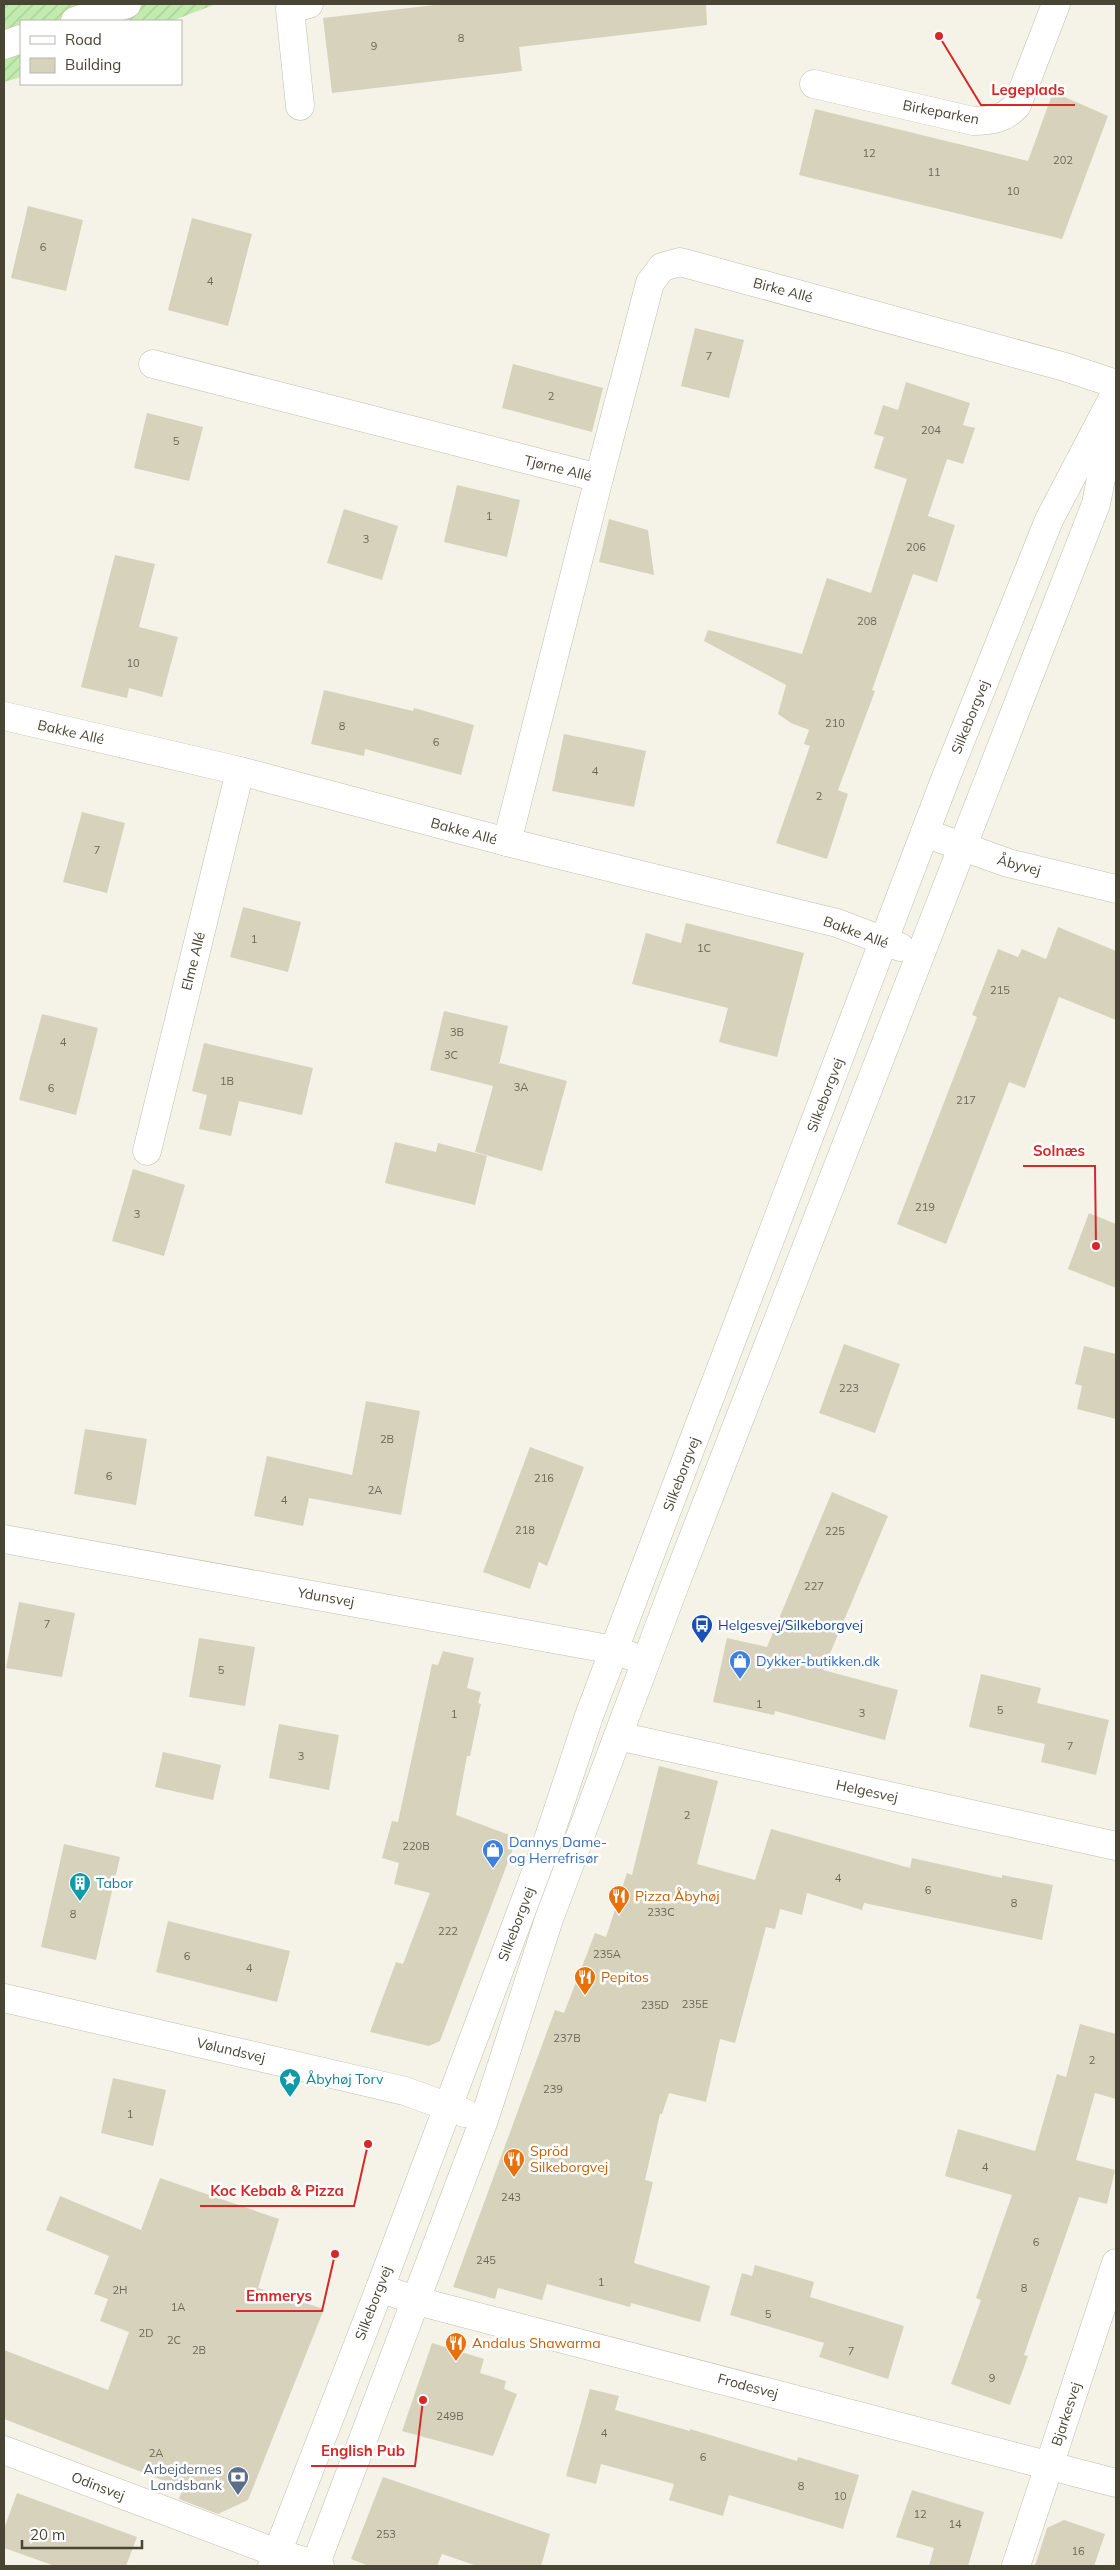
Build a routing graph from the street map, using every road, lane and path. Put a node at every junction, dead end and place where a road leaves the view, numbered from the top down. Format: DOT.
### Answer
graph roads {
  1 [pos="127,4"];
  2 [pos="309,4"];
  3 [pos="1056,4"];
  4 [pos="78,20"];
  5 [pos="20,40"];
  6 [pos="4,45"];
  7 [pos="814,84"];
  8 [pos="300,106"];
  9 [pos="153,364"];
  10 [pos="1116,384"];
  11 [pos="1116,392"];
  12 [pos="1116,403"];
  13 [pos="600,478"];
  14 [pos="4,716"];
  15 [pos="240,771"];
  16 [pos="925,833"];
  17 [pos="508,842"];
  18 [pos="963,847"];
  19 [pos="1116,889"];
  20 [pos="884,942"];
  21 [pos="921,955"];
  22 [pos="147,1151"];
  23 [pos="4,1539"];
  24 [pos="614,1650"];
  25 [pos="647,1661"];
  26 [pos="618,1736"];
  27 [pos="1116,1846"];
  28 [pos="4,1998"];
  29 [pos="448,2107"];
  30 [pos="484,2120"];
  31 [pos="1116,2262"];
  32 [pos="380,2288"];
  33 [pos="417,2301"];
  34 [pos="4,2450"];
  35 [pos="1050,2465"];
  36 [pos="1116,2483"];
  37 [pos="274,2559"];
  38 [pos="317,2566"];
  39 [pos="1016,2566"];
  1 -- 4 [label="street"];
  2 -- 8 [label="street"];
  3 -- 7 [label="street, Birkeparken"];
  5 -- 6 [label="street"];
  9 -- 13 [label="street, Tjørne Allé"];
  10 -- 13 [label="street, Birke Allé"];
  11 -- 16 [label="street, Silkeborgvej"];
  12 -- 18 [label="street, Silkeborgvej"];
  13 -- 17 [label="street, Tjørne Allé"];
  14 -- 15 [label="street, Bakke Allé"];
  15 -- 17 [label="street, Bakke Allé"];
  15 -- 22 [label="street, Elme Allé"];
  16 -- 18 [label="street, Åbyvej"];
  16 -- 20 [label="street, Silkeborgvej"];
  17 -- 20 [label="street, Bakke Allé"];
  18 -- 19 [label="street, Åbyvej"];
  18 -- 21 [label="street, Silkeborgvej"];
  20 -- 21 [label="street, Bakke Allé"];
  20 -- 24 [label="street, Silkeborgvej"];
  21 -- 25 [label="street, Silkeborgvej"];
  23 -- 24 [label="street, Ydunsvej"];
  24 -- 25 [label="street, Ydunsvej"];
  24 -- 29 [label="street, Silkeborgvej"];
  25 -- 26 [label="street, Silkeborgvej"];
  26 -- 27 [label="street, Helgesvej"];
  26 -- 30 [label="street, Silkeborgvej"];
  28 -- 29 [label="street, Vølundsvej"];
  29 -- 30 [label="street, Vølundsvej"];
  29 -- 32 [label="street, Silkeborgvej"];
  30 -- 33 [label="street, Silkeborgvej"];
  31 -- 35 [label="street, Bjarkesvej"];
  32 -- 33 [label="street, Frodesvej"];
  32 -- 37 [label="street, Silkeborgvej"];
  33 -- 35 [label="street, Frodesvej"];
  33 -- 38 [label="street, Silkeborgvej"];
  34 -- 37 [label="street, Odinsvej"];
  35 -- 36 [label="street, Frodesvej"];
  35 -- 39 [label="street, Bjarkesvej"];
  37 -- 38 [label="street, Odinsvej"];
}
